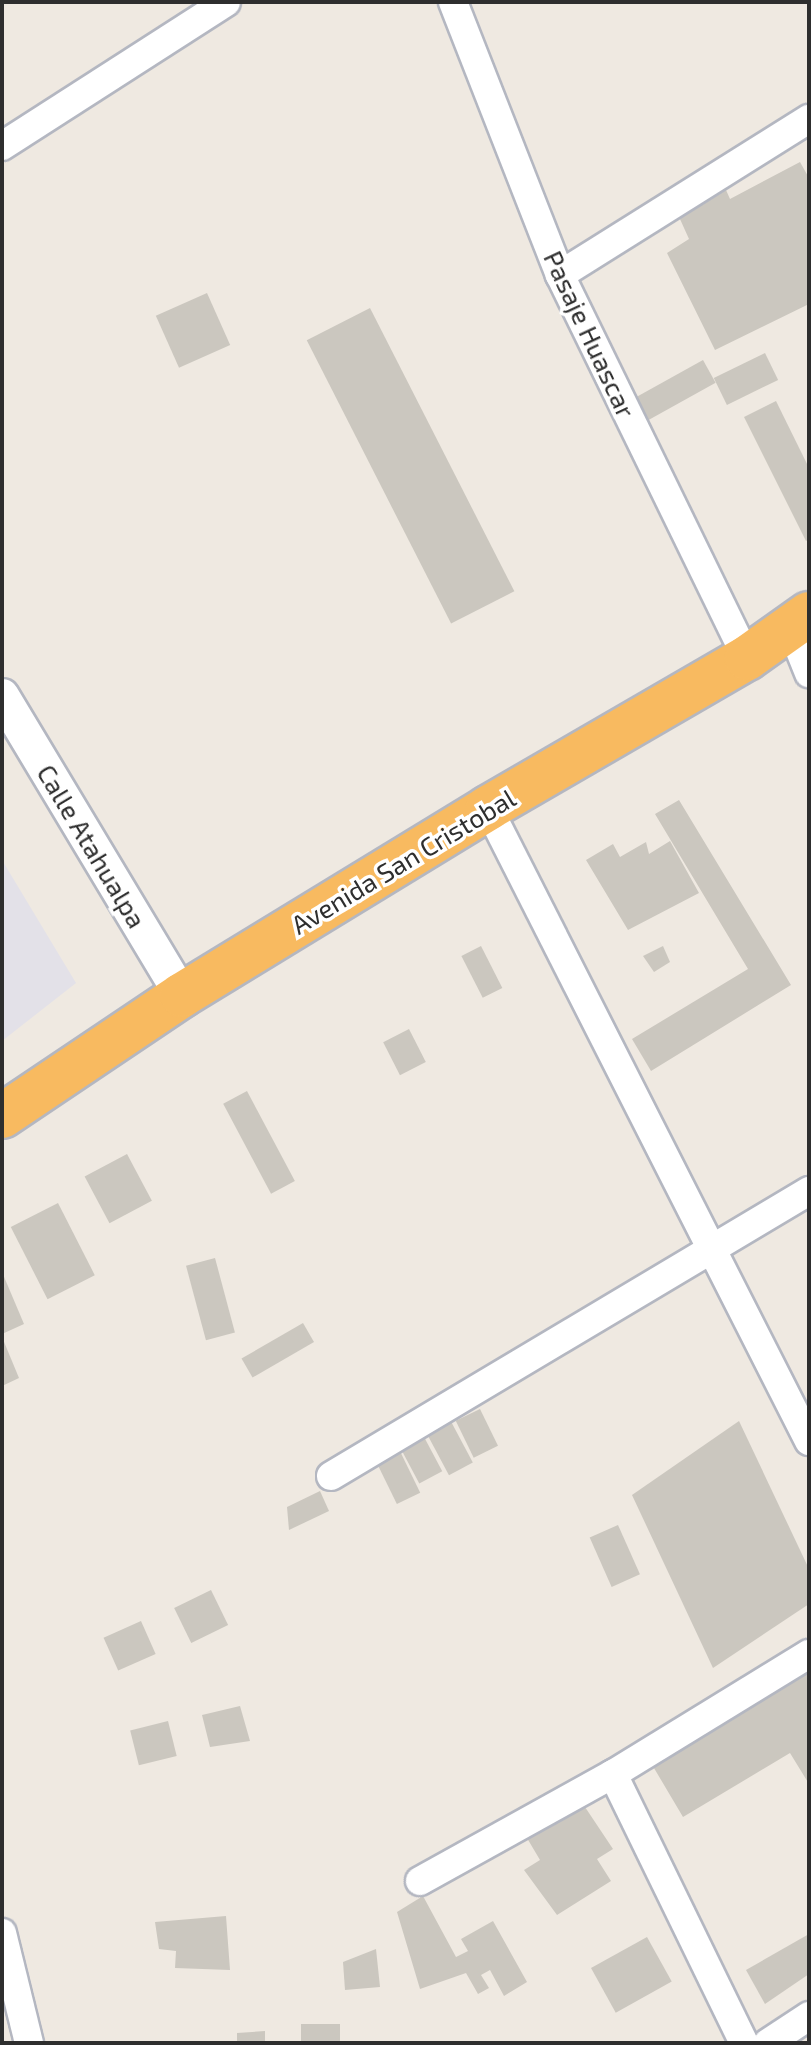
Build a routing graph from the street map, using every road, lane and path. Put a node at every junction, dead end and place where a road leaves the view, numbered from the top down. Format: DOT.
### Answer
graph roads {
  1 [pos="226,2"];
  2 [pos="453,2"];
  3 [pos="809,119"];
  4 [pos="2,146"];
  5 [pos="560,275"];
  6 [pos="799,620"];
  7 [pos="747,658"];
  8 [pos="809,673"];
  9 [pos="2,696"];
  10 [pos="488,808"];
  11 [pos="182,995"];
  12 [pos="2,1116"];
  13 [pos="809,1191"];
  14 [pos="710,1251"];
  15 [pos="809,1441"];
  16 [pos="331,1476"];
  17 [pos="809,1654"];
  18 [pos="613,1774"];
  19 [pos="420,1881"];
  20 [pos="2,1933"];
  21 [pos="809,2016"];
  22 [pos="29,2043"];
  23 [pos="744,2043"];
  24 [pos="768,2043"];
  1 -- 4 [label="street"];
  2 -- 5 [label="street, Pasaje Huascar"];
  3 -- 5 [label="street"];
  5 -- 7 [label="street, Pasaje Huascar"];
  6 -- 7 [label="highway, Avenida San Cristobal"];
  6 -- 8 [label="street"];
  7 -- 10 [label="highway, Avenida San Cristobal"];
  9 -- 11 [label="street, Calle Atahualpa"];
  10 -- 11 [label="highway, Avenida San Cristobal"];
  10 -- 14 [label="street"];
  11 -- 12 [label="highway, Avenida San Cristobal"];
  13 -- 14 [label="street"];
  14 -- 15 [label="street"];
  14 -- 16 [label="street"];
  17 -- 18 [label="street"];
  18 -- 19 [label="street"];
  18 -- 23 [label="street"];
  20 -- 22 [label="street"];
  21 -- 24 [label="street"];
}
